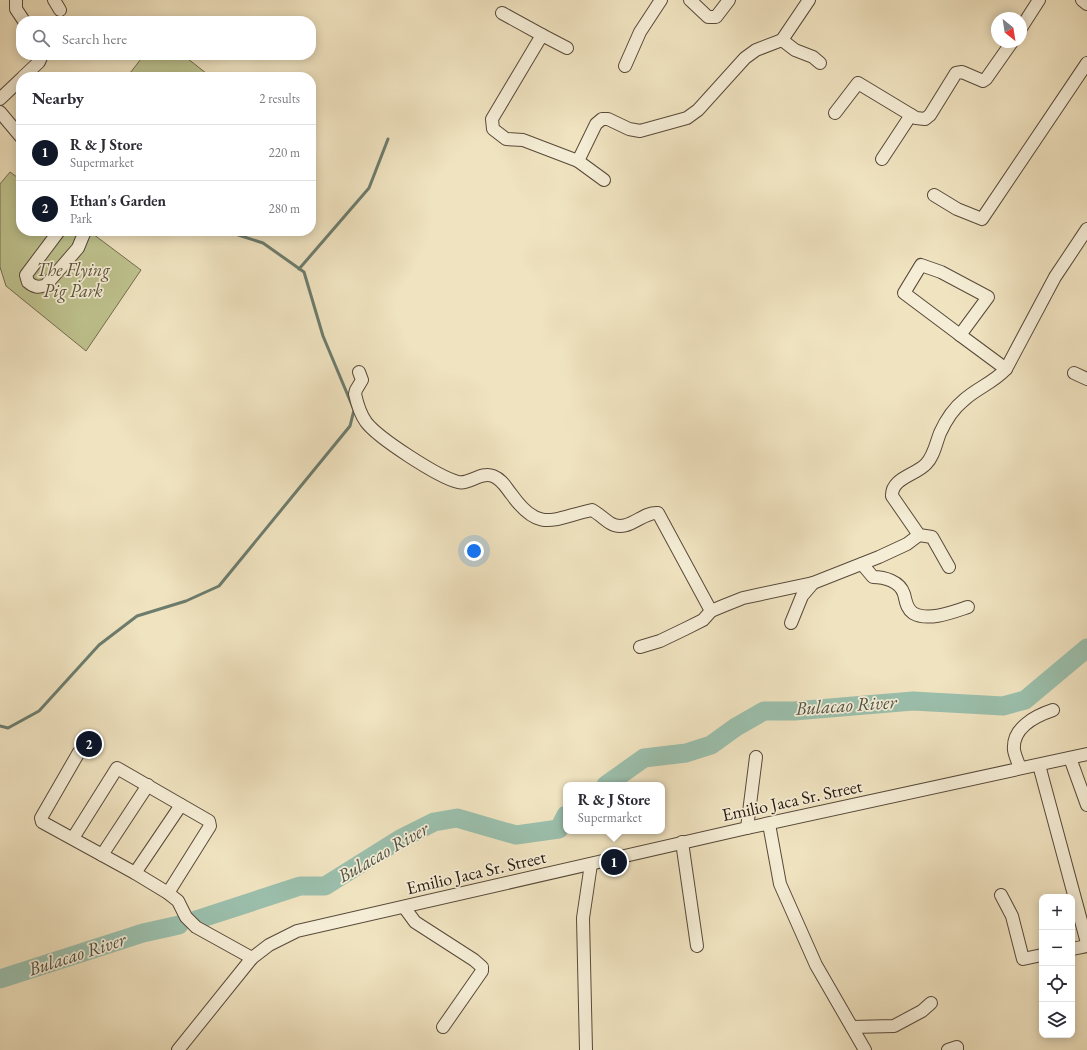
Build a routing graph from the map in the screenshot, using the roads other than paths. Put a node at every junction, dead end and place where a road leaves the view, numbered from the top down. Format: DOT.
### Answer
graph roads {
  1 [pos="16,0"];
  2 [pos="661,0"];
  3 [pos="690,0"];
  4 [pos="730,0"];
  5 [pos="809,0"];
  6 [pos="1039,0"];
  7 [pos="1082,0"];
  8 [pos="1087,4"];
  9 [pos="502,13"];
  10 [pos="21,16"];
  11 [pos="1027,19"];
  12 [pos="542,35"];
  13 [pos="782,40"];
  14 [pos="567,48"];
  15 [pos="1008,48"];
  16 [pos="40,60"];
  17 [pos="820,63"];
  18 [pos="1087,63"];
  19 [pos="626,66"];
  20 [pos="28,72"];
  21 [pos="16,84"];
  22 [pos="0,99"];
  23 [pos="0,112"];
  24 [pos="834,113"];
  25 [pos="911,115"];
  26 [pos="16,131"];
  27 [pos="882,159"];
  28 [pos="578,161"];
  29 [pos="604,180"];
  30 [pos="934,195"];
  31 [pos="1086,232"];
  32 [pos="55,236"];
  33 [pos="83,236"];
  34 [pos="960,335"];
  35 [pos="1006,369"];
  36 [pos="360,372"];
  37 [pos="1074,373"];
  38 [pos="1087,379"];
  39 [pos="919,535"];
  40 [pos="862,564"];
  41 [pos="949,567"];
  42 [pos="814,583"];
  43 [pos="968,607"];
  44 [pos="711,611"];
  45 [pos="791,623"];
  46 [pos="640,647"];
  47 [pos="1053,710"];
  48 [pos="78,752"];
  49 [pos="1087,754"];
  50 [pos="756,757"];
  51 [pos="1070,758"];
  52 [pos="1039,765"];
  53 [pos="1020,768"];
  54 [pos="148,785"];
  55 [pos="181,805"];
  56 [pos="1087,805"];
  57 [pos="769,824"];
  58 [pos="747,828"];
  59 [pos="72,838"];
  60 [pos="682,842"];
  61 [pos="102,855"];
  62 [pos="591,864"];
  63 [pos="135,873"];
  64 [pos="168,894"];
  65 [pos="1001,895"];
  66 [pos="404,907"];
  67 [pos="1087,944"];
  68 [pos="696,946"];
  69 [pos="1075,948"];
  70 [pos="1039,956"];
  71 [pos="252,958"];
  72 [pos="931,1003"];
  73 [pos="442,1027"];
  74 [pos="852,1027"];
  75 [pos="178,1050"];
  76 [pos="586,1050"];
  77 [pos="865,1050"];
  78 [pos="948,1050"];
  79 [pos="957,1050"];
  1 -- 10 [label="street"];
  2 -- 19 [label="street"];
  3 -- 4 [label="street"];
  5 -- 13 [label="street"];
  6 -- 11 [label="street"];
  7 -- 8 [label="street"];
  9 -- 12 [label="street"];
  12 -- 14 [label="street"];
  12 -- 28 [label="street"];
  13 -- 17 [label="street"];
  13 -- 28 [label="street"];
  15 -- 25 [label="street"];
  16 -- 20 [label="street"];
  18 -- 30 [label="street"];
  21 -- 22 [label="street"];
  23 -- 26 [label="street"];
  24 -- 25 [label="street"];
  25 -- 27 [label="street"];
  28 -- 29 [label="street"];
  31 -- 35 [label="street"];
  32 -- 33 [label="street"];
  34 -- 34 [label="street"];
  34 -- 35 [label="street"];
  35 -- 39 [label="street"];
  36 -- 44 [label="street"];
  37 -- 38 [label="street"];
  39 -- 40 [label="street"];
  39 -- 41 [label="street"];
  40 -- 42 [label="street"];
  40 -- 43 [label="street"];
  42 -- 44 [label="street"];
  42 -- 45 [label="street"];
  44 -- 46 [label="street"];
  47 -- 53 [label="street"];
  48 -- 59 [label="street"];
  49 -- 51 [label="street, Emilio Jaca Sr. Street"];
  50 -- 58 [label="street"];
  51 -- 52 [label="street, Emilio Jaca Sr. Street"];
  51 -- 56 [label="street"];
  52 -- 53 [label="street, Emilio Jaca Sr. Street"];
  52 -- 67 [label="street"];
  53 -- 57 [label="street, Emilio Jaca Sr. Street"];
  54 -- 55 [label="street"];
  54 -- 59 [label="street"];
  54 -- 61 [label="street"];
  55 -- 63 [label="street"];
  55 -- 64 [label="street"];
  57 -- 58 [label="street, Emilio Jaca Sr. Street"];
  57 -- 74 [label="street"];
  58 -- 60 [label="street, Emilio Jaca Sr. Street"];
  59 -- 61 [label="street"];
  60 -- 62 [label="street, Emilio Jaca Sr. Street"];
  60 -- 68 [label="street"];
  61 -- 63 [label="street"];
  62 -- 66 [label="street, Emilio Jaca Sr. Street"];
  62 -- 76 [label="street"];
  63 -- 64 [label="street"];
  64 -- 71 [label="street"];
  65 -- 70 [label="street"];
  66 -- 71 [label="street, Emilio Jaca Sr. Street"];
  66 -- 73 [label="street"];
  67 -- 69 [label="street"];
  71 -- 75 [label="street, Emilio Jaca Sr. Street"];
  72 -- 74 [label="street"];
  74 -- 77 [label="street"];
  78 -- 79 [label="street"];
}
